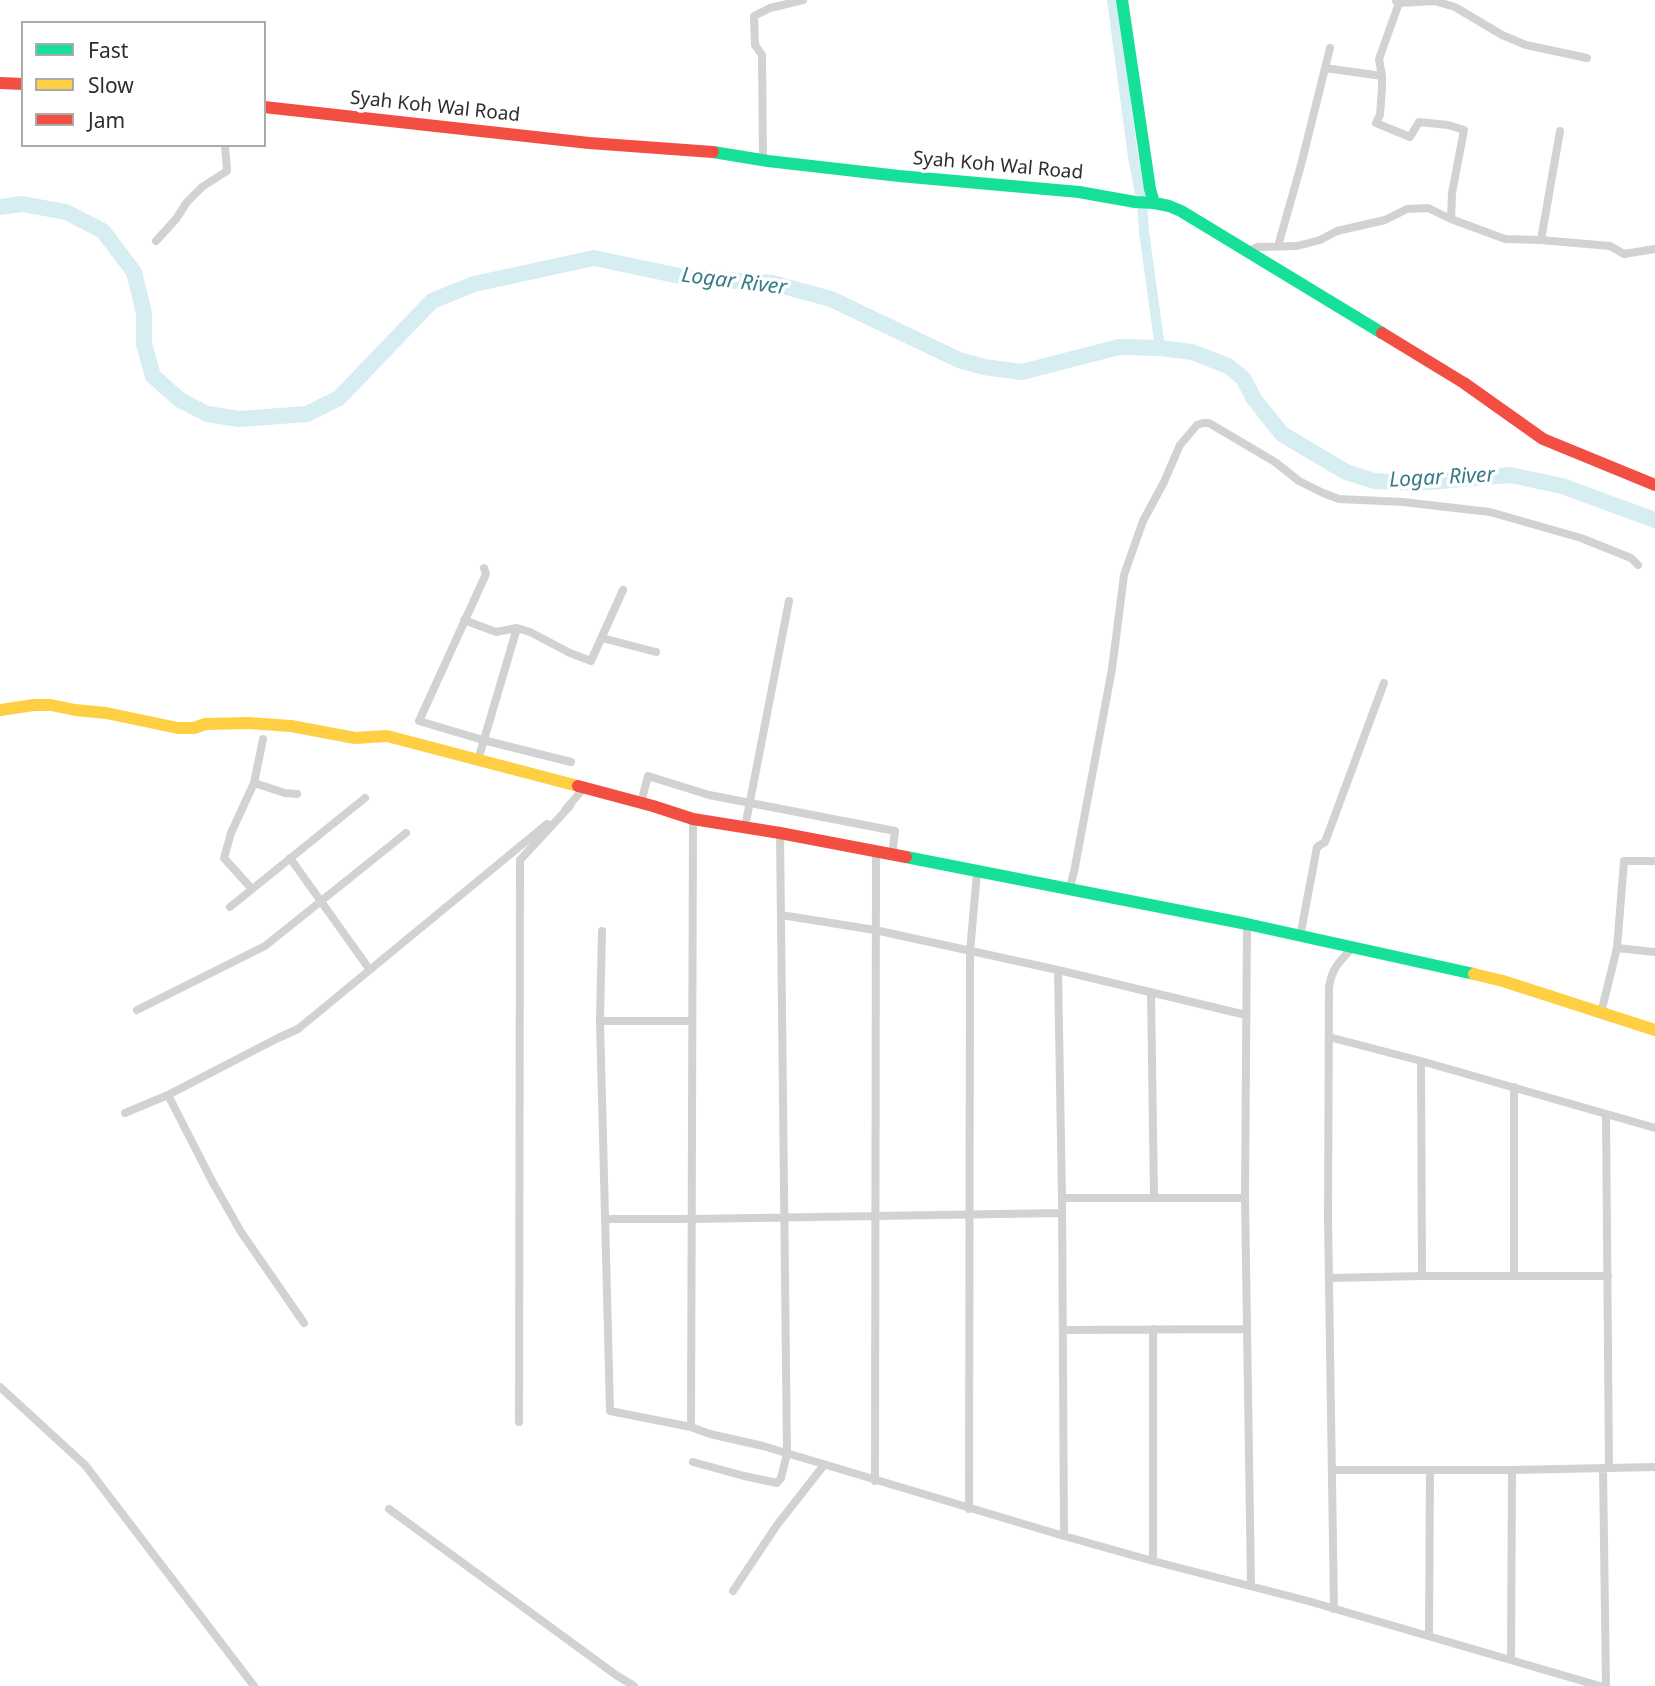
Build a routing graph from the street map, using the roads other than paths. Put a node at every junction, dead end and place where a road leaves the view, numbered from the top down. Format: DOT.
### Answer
graph roads {
  1 [pos="803,0"];
  2 [pos="1122,0"];
  3 [pos="1397,2"];
  4 [pos="1330,48"];
  5 [pos="1587,58"];
  6 [pos="1325,68"];
  7 [pos="1382,76"];
  8 [pos="0,83"];
  9 [pos="21,84"];
  10 [pos="266,107"];
  11 [pos="1560,131"];
  12 [pos="225,147"];
  13 [pos="763,160"];
  14 [pos="1146,203"];
  15 [pos="1451,219"];
  16 [pos="1541,240"];
  17 [pos="156,241"];
  18 [pos="1278,246"];
  19 [pos="1655,248"];
  20 [pos="1246,252"];
  21 [pos="1655,485"];
  22 [pos="1638,565"];
  23 [pos="484,568"];
  24 [pos="623,590"];
  25 [pos="789,601"];
  26 [pos="464,620"];
  27 [pos="517,628"];
  28 [pos="602,638"];
  29 [pos="656,652"];
  30 [pos="1384,683"];
  31 [pos="0,710"];
  32 [pos="263,738"];
  33 [pos="483,740"];
  34 [pos="478,760"];
  35 [pos="570,762"];
  36 [pos="254,783"];
  37 [pos="584,788"];
  38 [pos="297,794"];
  39 [pos="365,798"];
  40 [pos="641,803"];
  41 [pos="748,804"];
  42 [pos="570,806"];
  43 [pos="692,819"];
  44 [pos="745,827"];
  45 [pos="780,832"];
  46 [pos="406,833"];
  47 [pos="876,852"];
  48 [pos="892,855"];
  49 [pos="290,858"];
  50 [pos="1655,861"];
  51 [pos="977,872"];
  52 [pos="1070,886"];
  53 [pos="253,889"];
  54 [pos="321,901"];
  55 [pos="230,907"];
  56 [pos="781,915"];
  57 [pos="1247,925"];
  58 [pos="875,930"];
  59 [pos="601,931"];
  60 [pos="1301,934"];
  61 [pos="1352,948"];
  62 [pos="1617,948"];
  63 [pos="970,952"];
  64 [pos="1655,952"];
  65 [pos="370,970"];
  66 [pos="1058,970"];
  67 [pos="1151,992"];
  68 [pos="137,1010"];
  69 [pos="1601,1013"];
  70 [pos="1246,1015"];
  71 [pos="600,1021"];
  72 [pos="692,1021"];
  73 [pos="1655,1030"];
  74 [pos="1329,1037"];
  75 [pos="1421,1061"];
  76 [pos="1514,1087"];
  77 [pos="168,1095"];
  78 [pos="125,1113"];
  79 [pos="1606,1114"];
  80 [pos="1655,1128"];
  81 [pos="1062,1198"];
  82 [pos="1154,1198"];
  83 [pos="1245,1198"];
  84 [pos="1061,1213"];
  85 [pos="970,1215"];
  86 [pos="875,1216"];
  87 [pos="785,1217"];
  88 [pos="605,1219"];
  89 [pos="692,1219"];
  90 [pos="1422,1276"];
  91 [pos="1514,1276"];
  92 [pos="1608,1276"];
  93 [pos="1329,1278"];
  94 [pos="304,1323"];
  95 [pos="1153,1329"];
  96 [pos="1247,1329"];
  97 [pos="1063,1330"];
  98 [pos="0,1387"];
  99 [pos="519,1422"];
  100 [pos="691,1427"];
  101 [pos="787,1454"];
  102 [pos="693,1462"];
  103 [pos="824,1465"];
  104 [pos="1655,1467"];
  105 [pos="1606,1468"];
  106 [pos="1333,1469"];
  107 [pos="1430,1470"];
  108 [pos="1512,1470"];
  109 [pos="875,1481"];
  110 [pos="389,1509"];
  111 [pos="969,1509"];
  112 [pos="1064,1536"];
  113 [pos="1153,1561"];
  114 [pos="1251,1586"];
  115 [pos="733,1591"];
  116 [pos="1334,1609"];
  117 [pos="1429,1636"];
  118 [pos="1511,1660"];
  119 [pos="1579,1683"];
  120 [pos="254,1686"];
  121 [pos="634,1686"];
  122 [pos="1600,1686"];
  123 [pos="1606,1686"];
  1 -- 13 [label="street"];
  2 -- 14 [label="street"];
  3 -- 5 [label="street"];
  3 -- 7 [label="street"];
  4 -- 6 [label="street"];
  6 -- 7 [label="street"];
  6 -- 18 [label="street"];
  7 -- 15 [label="street"];
  8 -- 9 [label="street"];
  10 -- 13 [label="street, Syah Koh Wal Road"];
  11 -- 16 [label="street"];
  12 -- 17 [label="street"];
  13 -- 14 [label="street, Syah Koh Wal Road"];
  14 -- 20 [label="street, Syah Koh Wal Road"];
  15 -- 16 [label="street"];
  15 -- 18 [label="street"];
  16 -- 19 [label="street"];
  18 -- 20 [label="street"];
  20 -- 21 [label="street, Syah Koh Wal Road"];
  22 -- 52 [label="street"];
  23 -- 26 [label="street"];
  24 -- 28 [label="street"];
  25 -- 41 [label="street"];
  26 -- 27 [label="street"];
  26 -- 33 [label="street"];
  27 -- 28 [label="street"];
  27 -- 33 [label="street"];
  28 -- 29 [label="street"];
  30 -- 60 [label="street"];
  31 -- 34 [label="street"];
  32 -- 36 [label="street"];
  33 -- 34 [label="street"];
  33 -- 35 [label="street"];
  34 -- 37 [label="street"];
  36 -- 38 [label="street"];
  36 -- 53 [label="street"];
  37 -- 40 [label="street"];
  37 -- 42 [label="street"];
  39 -- 49 [label="street"];
  40 -- 41 [label="street"];
  40 -- 43 [label="street"];
  41 -- 44 [label="street"];
  41 -- 48 [label="street"];
  42 -- 65 [label="street"];
  42 -- 99 [label="street"];
  43 -- 44 [label="street"];
  43 -- 72 [label="street"];
  44 -- 45 [label="street"];
  45 -- 47 [label="street"];
  45 -- 56 [label="street"];
  46 -- 54 [label="street"];
  47 -- 48 [label="street"];
  47 -- 58 [label="street"];
  48 -- 51 [label="street"];
  49 -- 53 [label="street"];
  49 -- 54 [label="street"];
  50 -- 62 [label="street"];
  51 -- 52 [label="street"];
  51 -- 63 [label="street"];
  52 -- 57 [label="street"];
  53 -- 55 [label="street"];
  54 -- 65 [label="street"];
  54 -- 68 [label="street"];
  56 -- 58 [label="street"];
  56 -- 87 [label="street"];
  57 -- 60 [label="street"];
  57 -- 70 [label="street"];
  58 -- 63 [label="street"];
  58 -- 86 [label="street"];
  59 -- 71 [label="street"];
  60 -- 61 [label="street"];
  61 -- 69 [label="street"];
  61 -- 74 [label="street"];
  62 -- 64 [label="street"];
  62 -- 69 [label="street"];
  63 -- 66 [label="street"];
  63 -- 85 [label="street"];
  65 -- 77 [label="street"];
  66 -- 67 [label="street"];
  66 -- 81 [label="street"];
  67 -- 70 [label="street"];
  67 -- 82 [label="street"];
  69 -- 73 [label="street"];
  70 -- 83 [label="street"];
  71 -- 72 [label="street"];
  71 -- 88 [label="street"];
  72 -- 89 [label="street"];
  74 -- 75 [label="street"];
  74 -- 93 [label="street"];
  75 -- 76 [label="street"];
  75 -- 90 [label="street"];
  76 -- 79 [label="street"];
  76 -- 91 [label="street"];
  77 -- 78 [label="street"];
  77 -- 94 [label="street"];
  79 -- 80 [label="street"];
  79 -- 92 [label="street"];
  81 -- 82 [label="street"];
  81 -- 84 [label="street"];
  82 -- 83 [label="street"];
  83 -- 96 [label="street"];
  84 -- 85 [label="street"];
  84 -- 97 [label="street"];
  85 -- 86 [label="street"];
  85 -- 111 [label="street"];
  86 -- 87 [label="street"];
  86 -- 109 [label="street"];
  87 -- 89 [label="street"];
  87 -- 101 [label="street"];
  88 -- 89 [label="street"];
  88 -- 100 [label="street"];
  89 -- 100 [label="street"];
  90 -- 91 [label="street"];
  90 -- 93 [label="street"];
  91 -- 92 [label="street"];
  92 -- 105 [label="street"];
  93 -- 106 [label="street"];
  95 -- 96 [label="street"];
  95 -- 97 [label="street"];
  95 -- 113 [label="street"];
  96 -- 114 [label="street"];
  97 -- 112 [label="street"];
  98 -- 120 [label="street"];
  100 -- 101 [label="street"];
  101 -- 102 [label="street"];
  101 -- 103 [label="street"];
  103 -- 109 [label="street"];
  103 -- 115 [label="street"];
  104 -- 105 [label="street"];
  105 -- 108 [label="street"];
  105 -- 123 [label="street"];
  106 -- 107 [label="street"];
  106 -- 116 [label="street"];
  107 -- 108 [label="street"];
  107 -- 117 [label="street"];
  108 -- 118 [label="street"];
  109 -- 111 [label="street"];
  110 -- 121 [label="street"];
  111 -- 112 [label="street"];
  112 -- 113 [label="street"];
  113 -- 114 [label="street"];
  114 -- 116 [label="street"];
  116 -- 117 [label="street"];
  117 -- 118 [label="street"];
  118 -- 119 [label="street"];
  119 -- 122 [label="street"];
}
